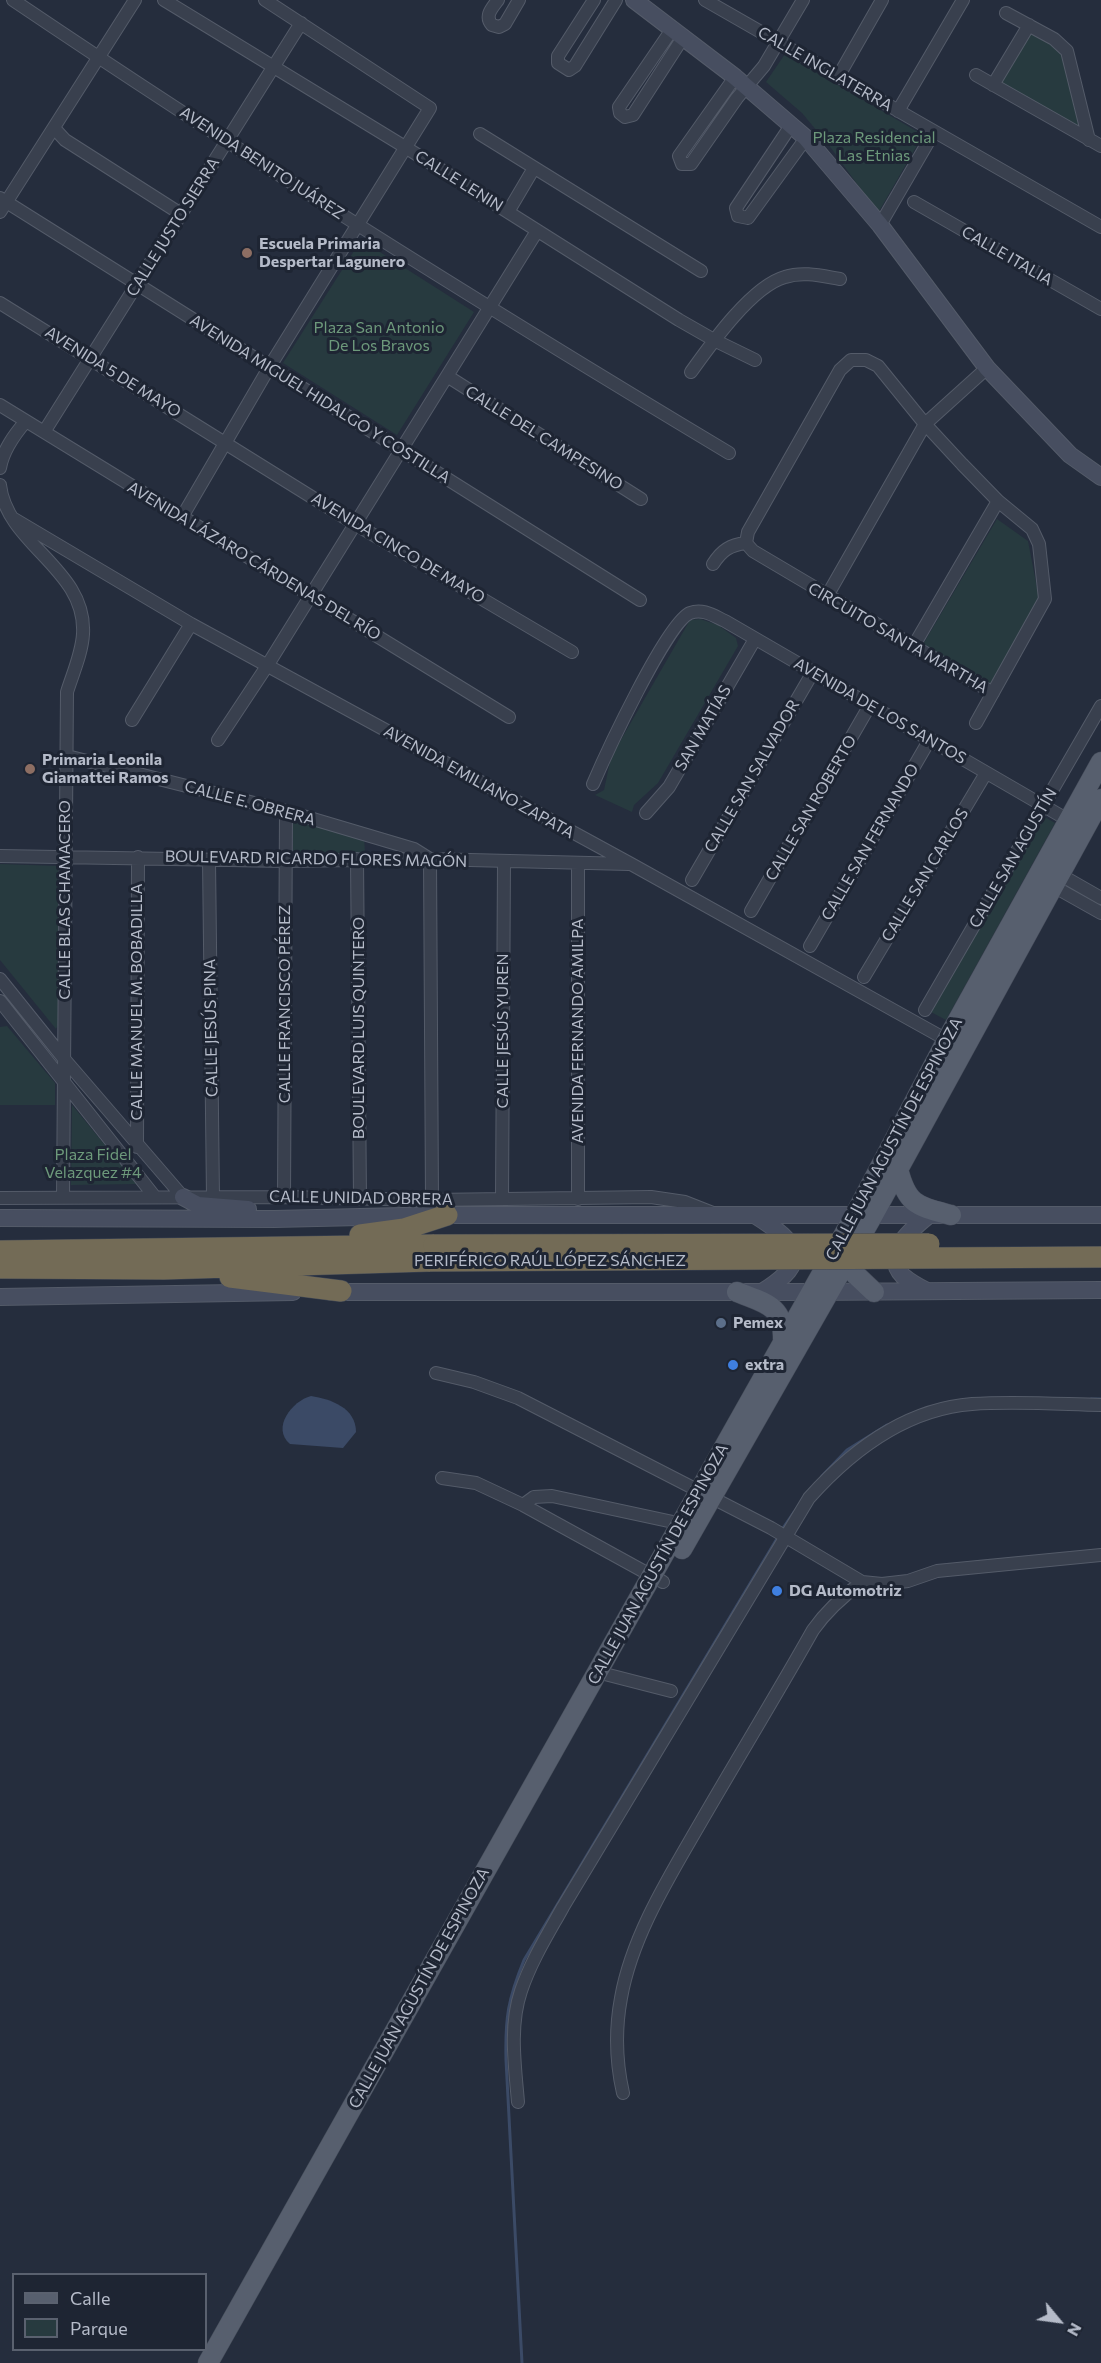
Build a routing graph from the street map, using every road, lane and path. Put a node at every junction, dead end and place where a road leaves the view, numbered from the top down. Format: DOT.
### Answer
graph roads {
  1 [pos="13,0"];
  2 [pos="135,0"];
  3 [pos="164,0"];
  4 [pos="265,0"];
  5 [pos="498,0"];
  6 [pos="519,0"];
  7 [pos="594,0"];
  8 [pos="616,0"];
  9 [pos="634,0"];
  10 [pos="705,0"];
  11 [pos="803,0"];
  12 [pos="882,0"];
  13 [pos="963,0"];
  14 [pos="1006,13"];
  15 [pos="301,23"];
  16 [pos="1029,26"];
  17 [pos="678,32"];
  18 [pos="778,43"];
  19 [pos="99,58"];
  20 [pos="273,67"];
  21 [pos="976,75"];
  22 [pos="838,77"];
  23 [pos="741,82"];
  24 [pos="993,85"];
  25 [pos="898,111"];
  26 [pos="792,124"];
  27 [pos="54,128"];
  28 [pos="934,132"];
  29 [pos="480,134"];
  30 [pos="806,138"];
  31 [pos="227,140"];
  32 [pos="1089,140"];
  33 [pos="1101,146"];
  34 [pos="405,147"];
  35 [pos="534,168"];
  36 [pos="914,202"];
  37 [pos="2,204"];
  38 [pos="508,212"];
  39 [pos="181,214"];
  40 [pos="357,224"];
  41 [pos="880,225"];
  42 [pos="1101,227"];
  43 [pos="537,231"];
  44 [pos="701,271"];
  45 [pos="840,279"];
  46 [pos="137,284"];
  47 [pos="0,303"];
  48 [pos="490,308"];
  49 [pos="1101,309"];
  50 [pos="714,340"];
  51 [pos="91,358"];
  52 [pos="755,360"];
  53 [pos="270,366"];
  54 [pos="987,368"];
  55 [pos="691,372"];
  56 [pos="447,376"];
  57 [pos="0,405"];
  58 [pos="26,421"];
  59 [pos="925,424"];
  60 [pos="44,432"];
  61 [pos="226,442"];
  62 [pos="401,450"];
  63 [pos="729,453"];
  64 [pos="0,468"];
  65 [pos="1101,477"];
  66 [pos="0,485"];
  67 [pos="641,499"];
  68 [pos="998,501"];
  69 [pos="182,517"];
  70 [pos="14,519"];
  71 [pos="355,524"];
  72 [pos="746,543"];
  73 [pos="713,564"];
  74 [pos="311,595"];
  75 [pos="827,596"];
  76 [pos="640,600"];
  77 [pos="191,624"];
  78 [pos="755,639"];
  79 [pos="913,647"];
  80 [pos="572,652"];
  81 [pos="267,666"];
  82 [pos="813,672"];
  83 [pos="993,693"];
  84 [pos="870,705"];
  85 [pos="1101,706"];
  86 [pos="509,717"];
  87 [pos="132,720"];
  88 [pos="976,723"];
  89 [pos="930,739"];
  90 [pos="218,740"];
  91 [pos="66,756"];
  92 [pos="1101,762"];
  93 [pos="986,773"];
  94 [pos="593,784"];
  95 [pos="1101,799"];
  96 [pos="1043,806"];
  97 [pos="286,811"];
  98 [pos="646,813"];
  99 [pos="1068,820"];
  100 [pos="0,856"];
  101 [pos="64,857"];
  102 [pos="138,857"];
  103 [pos="357,859"];
  104 [pos="430,859"];
  105 [pos="209,860"];
  106 [pos="286,861"];
  107 [pos="504,862"];
  108 [pos="578,863"];
  109 [pos="631,864"];
  110 [pos="692,880"];
  111 [pos="1056,880"];
  112 [pos="1101,898"];
  113 [pos="751,911"];
  114 [pos="1101,913"];
  115 [pos="810,946"];
  116 [pos="864,977"];
  117 [pos="0,980"];
  118 [pos="0,1001"];
  119 [pos="926,1010"];
  120 [pos="977,1024"];
  121 [pos="947,1040"];
  122 [pos="65,1060"];
  123 [pos="952,1071"];
  124 [pos="65,1083"];
  125 [pos="137,1146"];
  126 [pos="898,1169"];
  127 [pos="155,1197"];
  128 [pos="183,1197"];
  129 [pos="213,1197"];
  130 [pos="284,1197"];
  131 [pos="0,1198"];
  132 [pos="63,1198"];
  133 [pos="360,1198"];
  134 [pos="578,1198"];
  135 [pos="502,1199"];
  136 [pos="432,1200"];
  137 [pos="447,1215"];
  138 [pos="720,1215"];
  139 [pos="755,1215"];
  140 [pos="864,1215"];
  141 [pos="929,1215"];
  142 [pos="951,1215"];
  143 [pos="1101,1215"];
  144 [pos="0,1218"];
  145 [pos="274,1219"];
  146 [pos="1101,1243"];
  147 [pos="249,1249"];
  148 [pos="0,1251"];
  149 [pos="432,1253"];
  150 [pos="1101,1257"];
  151 [pos="847,1261"];
  152 [pos="0,1268"];
  153 [pos="164,1269"];
  154 [pos="1101,1290"];
  155 [pos="341,1291"];
  156 [pos="927,1291"];
  157 [pos="737,1292"];
  158 [pos="761,1292"];
  159 [pos="819,1292"];
  160 [pos="874,1292"];
  161 [pos="0,1297"];
  162 [pos="783,1339"];
  163 [pos="436,1373"];
  164 [pos="1101,1405"];
  165 [pos="442,1478"];
  166 [pos="704,1496"];
  167 [pos="523,1505"];
  168 [pos="688,1525"];
  169 [pos="784,1535"];
  170 [pos="1101,1555"];
  171 [pos="657,1579"];
  172 [pos="862,1582"];
  173 [pos="604,1673"];
  174 [pos="671,1691"];
  175 [pos="623,2093"];
  176 [pos="518,2102"];
  177 [pos="208,2363"];
  178 [pos="221,2363"];
  1 -- 19 [label="street, AVENIDA BENITO JUÁREZ"];
  2 -- 19 [label="street"];
  3 -- 20 [label="street, CALLE LENIN"];
  4 -- 15 [label="street"];
  5 -- 6 [label="street"];
  7 -- 8 [label="street"];
  9 -- 17 [label="main road"];
  10 -- 18 [label="street, CALLE INGLATERRA"];
  11 -- 18 [label="street"];
  12 -- 22 [label="street"];
  13 -- 25 [label="street"];
  14 -- 16 [label="street"];
  15 -- 20 [label="street, CALLE JUSTO SIERRA"];
  15 -- 34 [label="street"];
  16 -- 24 [label="street"];
  16 -- 32 [label="street"];
  17 -- 17 [label="street"];
  17 -- 23 [label="main road"];
  18 -- 22 [label="street, CALLE INGLATERRA"];
  18 -- 23 [label="street"];
  19 -- 27 [label="street"];
  19 -- 31 [label="street, AVENIDA BENITO JUÁREZ"];
  20 -- 31 [label="street, CALLE JUSTO SIERRA"];
  20 -- 34 [label="street, CALLE LENIN"];
  21 -- 24 [label="street"];
  22 -- 25 [label="street, CALLE INGLATERRA"];
  23 -- 23 [label="street"];
  23 -- 26 [label="main road"];
  24 -- 32 [label="street"];
  25 -- 28 [label="street, CALLE INGLATERRA"];
  26 -- 30 [label="main road"];
  26 -- 30 [label="street"];
  27 -- 37 [label="street"];
  27 -- 39 [label="street"];
  28 -- 41 [label="street"];
  28 -- 42 [label="street, CALLE INGLATERRA"];
  29 -- 35 [label="street"];
  30 -- 41 [label="main road"];
  31 -- 39 [label="street, CALLE JUSTO SIERRA"];
  31 -- 40 [label="street, AVENIDA BENITO JUÁREZ"];
  32 -- 33 [label="street"];
  34 -- 38 [label="street, CALLE LENIN"];
  34 -- 40 [label="street"];
  35 -- 38 [label="street"];
  35 -- 44 [label="street"];
  36 -- 49 [label="street, CALLE ITALIA"];
  37 -- 46 [label="street, AVENIDA MIGUEL HIDALGO Y COSTILLA"];
  38 -- 43 [label="street, CALLE LENIN"];
  39 -- 46 [label="street, CALLE JUSTO SIERRA"];
  40 -- 48 [label="street, AVENIDA BENITO JUÁREZ"];
  40 -- 53 [label="street"];
  41 -- 54 [label="main road"];
  43 -- 48 [label="street"];
  43 -- 50 [label="street, CALLE LENIN"];
  45 -- 50 [label="street"];
  46 -- 51 [label="street, CALLE JUSTO SIERRA"];
  46 -- 53 [label="street, AVENIDA MIGUEL HIDALGO Y COSTILLA"];
  47 -- 51 [label="street, AVENIDA 5 DE MAYO"];
  48 -- 56 [label="street"];
  48 -- 63 [label="street, AVENIDA BENITO JUÁREZ"];
  50 -- 52 [label="street, CALLE LENIN"];
  50 -- 55 [label="street"];
  51 -- 60 [label="street, CALLE JUSTO SIERRA"];
  51 -- 61 [label="street, AVENIDA 5 DE MAYO"];
  53 -- 61 [label="street"];
  53 -- 62 [label="street, AVENIDA MIGUEL HIDALGO Y COSTILLA"];
  54 -- 59 [label="street"];
  54 -- 65 [label="main road"];
  56 -- 62 [label="street"];
  56 -- 67 [label="street, CALLE DEL CAMPESINO"];
  57 -- 58 [label="street, AVENIDA LÁZARO CÁRDENAS DEL RÍO"];
  58 -- 60 [label="street, AVENIDA LÁZARO CÁRDENAS DEL RÍO"];
  58 -- 64 [label="street"];
  59 -- 68 [label="street, CIRCUITO SANTA MARTHA"];
  59 -- 72 [label="street, CIRCUITO SANTA MARTHA"];
  59 -- 75 [label="street"];
  60 -- 69 [label="street, AVENIDA LÁZARO CÁRDENAS DEL RÍO"];
  61 -- 69 [label="street"];
  61 -- 71 [label="street, AVENIDA CINCO DE MAYO"];
  62 -- 71 [label="street"];
  62 -- 76 [label="street, AVENIDA MIGUEL HIDALGO Y COSTILLA"];
  66 -- 70 [label="street, CALLE BLAS CHAMACERO"];
  68 -- 79 [label="street"];
  68 -- 83 [label="street, CIRCUITO SANTA MARTHA"];
  69 -- 74 [label="street, AVENIDA LÁZARO CÁRDENAS DEL RÍO"];
  70 -- 77 [label="street, AVENIDA EMILIANO ZAPATA"];
  70 -- 91 [label="street, CALLE BLAS CHAMACERO"];
  71 -- 74 [label="street"];
  71 -- 80 [label="street, AVENIDA CINCO DE MAYO"];
  72 -- 73 [label="street"];
  72 -- 75 [label="street, CIRCUITO SANTA MARTHA"];
  74 -- 81 [label="street"];
  74 -- 86 [label="street, AVENIDA LÁZARO CÁRDENAS DEL RÍO"];
  75 -- 79 [label="street, CIRCUITO SANTA MARTHA"];
  77 -- 81 [label="street, AVENIDA EMILIANO ZAPATA"];
  77 -- 87 [label="street"];
  78 -- 82 [label="street, AVENIDA DE LOS SANTOS"];
  78 -- 94 [label="street, AVENIDA DE LOS SANTOS"];
  78 -- 98 [label="street, SAN MATÍAS"];
  79 -- 83 [label="street, CIRCUITO SANTA MARTHA"];
  81 -- 90 [label="street"];
  81 -- 109 [label="street, AVENIDA EMILIANO ZAPATA"];
  82 -- 84 [label="street, AVENIDA DE LOS SANTOS"];
  82 -- 110 [label="street, CALLE SAN SALVADOR"];
  83 -- 88 [label="street"];
  84 -- 89 [label="street, AVENIDA DE LOS SANTOS"];
  84 -- 113 [label="street, CALLE SAN ROBERTO"];
  85 -- 96 [label="street, CALLE SAN AGUSTÍN"];
  89 -- 93 [label="street, AVENIDA DE LOS SANTOS"];
  89 -- 115 [label="street, CALLE SAN FERNANDO"];
  91 -- 97 [label="street, CALLE E. OBRERA"];
  91 -- 101 [label="street, CALLE BLAS CHAMACERO"];
  92 -- 99 [label="main road, CALLE JUAN AGUSTÍN DE ESPINOZA"];
  93 -- 96 [label="street, AVENIDA DE LOS SANTOS"];
  93 -- 116 [label="street, CALLE SAN CARLOS"];
  95 -- 111 [label="main road, CALLE JUAN AGUSTÍN DE ESPINOZA"];
  96 -- 99 [label="street, AVENIDA DE LOS SANTOS"];
  96 -- 119 [label="street, CALLE SAN AGUSTÍN"];
  97 -- 104 [label="street, CALLE E. OBRERA"];
  97 -- 106 [label="street, CALLE FRANCISCO PÉREZ"];
  99 -- 121 [label="main road, CALLE JUAN AGUSTÍN DE ESPINOZA"];
  100 -- 101 [label="street, BOULEVARD RICARDO FLORES MAGÓN"];
  101 -- 102 [label="street, BOULEVARD RICARDO FLORES MAGÓN"];
  101 -- 122 [label="street, CALLE BLAS CHAMACERO"];
  102 -- 105 [label="street, BOULEVARD RICARDO FLORES MAGÓN"];
  102 -- 125 [label="street, CALLE MANUEL M. BOBADILLA"];
  103 -- 104 [label="street, BOULEVARD RICARDO FLORES MAGÓN"];
  103 -- 106 [label="street, BOULEVARD RICARDO FLORES MAGÓN"];
  103 -- 133 [label="street, BOULEVARD LUIS QUINTERO"];
  104 -- 107 [label="street, BOULEVARD RICARDO FLORES MAGÓN"];
  104 -- 136 [label="street"];
  105 -- 106 [label="street, BOULEVARD RICARDO FLORES MAGÓN"];
  105 -- 129 [label="street, CALLE JESÚS PINA"];
  106 -- 130 [label="street, CALLE FRANCISCO PÉREZ"];
  107 -- 108 [label="street, BOULEVARD RICARDO FLORES MAGÓN"];
  107 -- 135 [label="street, CALLE JESÚS YUREN"];
  108 -- 109 [label="street, BOULEVARD RICARDO FLORES MAGÓN"];
  108 -- 134 [label="street, AVENIDA FERNANDO AMILPA"];
  109 -- 121 [label="street, AVENIDA EMILIANO ZAPATA"];
  111 -- 112 [label="street"];
  111 -- 114 [label="street"];
  111 -- 120 [label="main road, CALLE JUAN AGUSTÍN DE ESPINOZA"];
  117 -- 122 [label="street"];
  118 -- 124 [label="street"];
  120 -- 121 [label="main road"];
  120 -- 123 [label="main road, CALLE JUAN AGUSTÍN DE ESPINOZA"];
  121 -- 123 [label="main road"];
  121 -- 140 [label="main road, CALLE JUAN AGUSTÍN DE ESPINOZA"];
  122 -- 124 [label="street, CALLE BLAS CHAMACERO"];
  122 -- 125 [label="street"];
  123 -- 126 [label="main road, CALLE JUAN AGUSTÍN DE ESPINOZA"];
  124 -- 127 [label="street"];
  124 -- 132 [label="street, CALLE BLAS CHAMACERO"];
  125 -- 128 [label="street"];
  126 -- 140 [label="main road, CALLE JUAN AGUSTÍN DE ESPINOZA"];
  126 -- 142 [label="main road"];
  127 -- 128 [label="street, CALLE UNIDAD OBRERA"];
  127 -- 132 [label="street, CALLE UNIDAD OBRERA"];
  128 -- 129 [label="street, CALLE UNIDAD OBRERA"];
  128 -- 145 [label="main road"];
  129 -- 130 [label="street, CALLE UNIDAD OBRERA"];
  130 -- 133 [label="street, CALLE UNIDAD OBRERA"];
  131 -- 132 [label="street, CALLE UNIDAD OBRERA"];
  133 -- 136 [label="street, CALLE UNIDAD OBRERA"];
  134 -- 135 [label="street, CALLE UNIDAD OBRERA"];
  134 -- 138 [label="street, CALLE UNIDAD OBRERA"];
  135 -- 136 [label="street, CALLE UNIDAD OBRERA"];
  137 -- 138 [label="main road"];
  137 -- 145 [label="main road"];
  137 -- 147 [label="highway"];
  138 -- 139 [label="main road"];
  139 -- 140 [label="main road"];
  139 -- 158 [label="main road"];
  140 -- 141 [label="main road"];
  140 -- 151 [label="main road, CALLE JUAN AGUSTÍN DE ESPINOZA"];
  140 -- 159 [label="main road, CALLE JUAN AGUSTÍN DE ESPINOZA"];
  141 -- 142 [label="main road"];
  141 -- 156 [label="main road"];
  142 -- 143 [label="main road"];
  144 -- 145 [label="main road"];
  146 -- 149 [label="highway, PERIFÉRICO RAÚL LÓPEZ SÁNCHEZ, bridge"];
  147 -- 148 [label="highway, PERIFÉRICO RAÚL LÓPEZ SÁNCHEZ"];
  147 -- 149 [label="highway, PERIFÉRICO RAÚL LÓPEZ SÁNCHEZ"];
  149 -- 150 [label="highway, PERIFÉRICO RAÚL LÓPEZ SÁNCHEZ, bridge"];
  149 -- 153 [label="highway, PERIFÉRICO RAÚL LÓPEZ SÁNCHEZ"];
  151 -- 159 [label="main road, CALLE JUAN AGUSTÍN DE ESPINOZA"];
  151 -- 160 [label="main road"];
  152 -- 153 [label="highway, PERIFÉRICO RAÚL LÓPEZ SÁNCHEZ"];
  153 -- 155 [label="highway"];
  154 -- 156 [label="main road"];
  155 -- 157 [label="main road"];
  155 -- 161 [label="main road"];
  156 -- 160 [label="main road"];
  157 -- 158 [label="main road"];
  157 -- 162 [label="main road"];
  158 -- 159 [label="main road"];
  159 -- 160 [label="main road"];
  159 -- 162 [label="main road, CALLE JUAN AGUSTÍN DE ESPINOZA"];
  159 -- 166 [label="main road, CALLE JUAN AGUSTÍN DE ESPINOZA"];
  162 -- 166 [label="main road, CALLE JUAN AGUSTÍN DE ESPINOZA"];
  163 -- 166 [label="street"];
  164 -- 169 [label="street"];
  165 -- 167 [label="street"];
  166 -- 168 [label="main road, CALLE JUAN AGUSTÍN DE ESPINOZA"];
  166 -- 169 [label="street"];
  167 -- 168 [label="street"];
  167 -- 171 [label="street"];
  168 -- 171 [label="main road, CALLE JUAN AGUSTÍN DE ESPINOZA"];
  169 -- 172 [label="street"];
  169 -- 176 [label="street"];
  170 -- 172 [label="street"];
  171 -- 173 [label="main road, CALLE JUAN AGUSTÍN DE ESPINOZA"];
  172 -- 175 [label="street"];
  173 -- 174 [label="street"];
  173 -- 177 [label="main road, CALLE JUAN AGUSTÍN DE ESPINOZA"];
  173 -- 178 [label="main road, CALLE JUAN AGUSTÍN DE ESPINOZA"];
}
